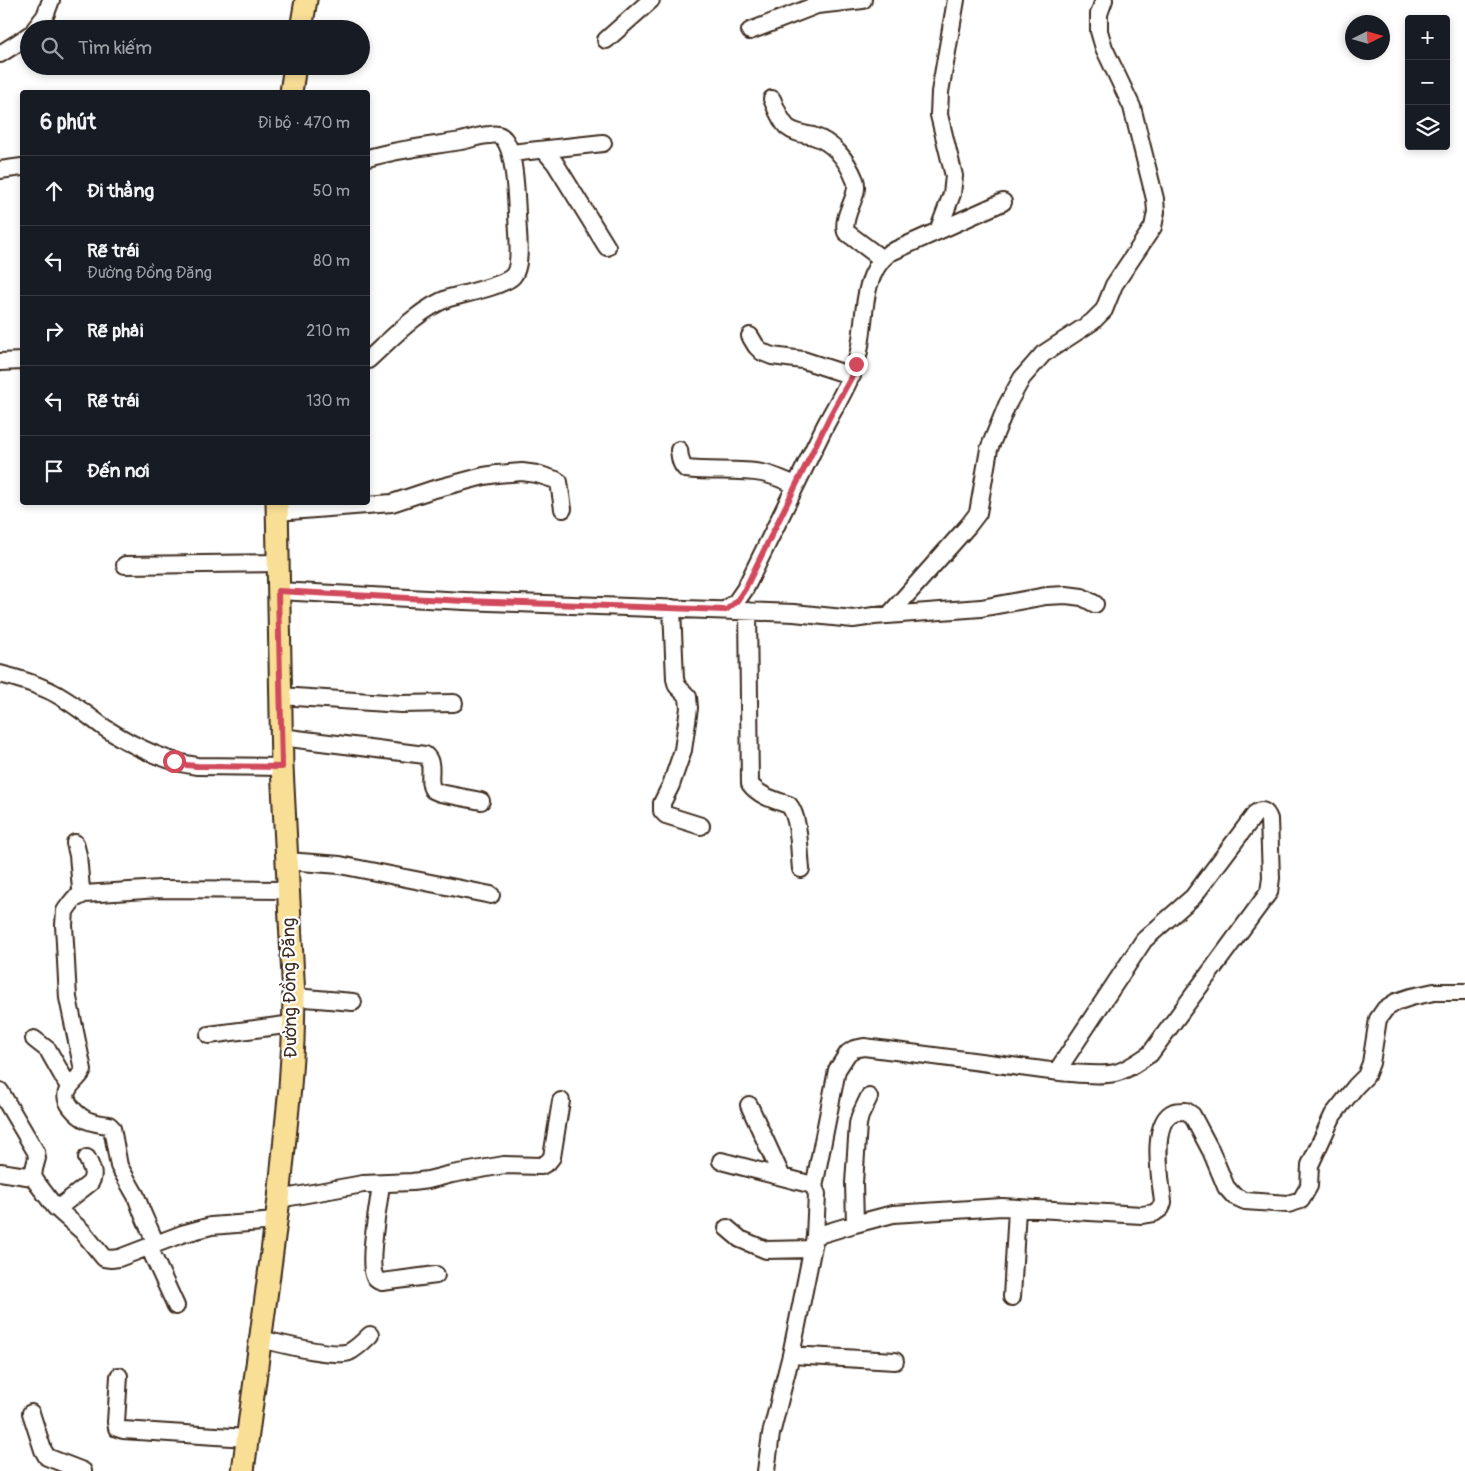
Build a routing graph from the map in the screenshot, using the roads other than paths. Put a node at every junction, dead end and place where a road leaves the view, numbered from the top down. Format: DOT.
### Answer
graph roads {
  1 [pos="51,0"];
  2 [pos="306,0"];
  3 [pos="652,0"];
  4 [pos="863,0"];
  5 [pos="956,0"];
  6 [pos="1104,0"];
  7 [pos="42,20"];
  8 [pos="303,20"];
  9 [pos="750,31"];
  10 [pos="606,40"];
  11 [pos="20,41"];
  12 [pos="0,54"];
  13 [pos="294,75"];
  14 [pos="291,90"];
  15 [pos="772,99"];
  16 [pos="603,143"];
  17 [pos="544,150"];
  18 [pos="511,154"];
  19 [pos="370,158"];
  20 [pos="20,167"];
  21 [pos="0,170"];
  22 [pos="1003,202"];
  23 [pos="938,231"];
  24 [pos="607,247"];
  25 [pos="882,259"];
  26 [pos="750,336"];
  27 [pos="370,358"];
  28 [pos="20,361"];
  29 [pos="0,362"];
  30 [pos="852,376"];
  31 [pos="679,450"];
  32 [pos="796,485"];
  33 [pos="370,504"];
  34 [pos="334,505"];
  35 [pos="277,507"];
  36 [pos="563,509"];
  37 [pos="277,563"];
  38 [pos="124,565"];
  39 [pos="278,591"];
  40 [pos="1095,604"];
  41 [pos="672,608"];
  42 [pos="726,610"];
  43 [pos="748,611"];
  44 [pos="889,615"];
  45 [pos="0,674"];
  46 [pos="280,696"];
  47 [pos="454,703"];
  48 [pos="281,737"];
  49 [pos="282,767"];
  50 [pos="481,801"];
  51 [pos="701,826"];
  52 [pos="75,843"];
  53 [pos="287,861"];
  54 [pos="801,869"];
  55 [pos="288,890"];
  56 [pos="84,894"];
  57 [pos="491,894"];
  58 [pos="1465,992"];
  59 [pos="294,996"];
  60 [pos="353,1002"];
  61 [pos="293,1024"];
  62 [pos="209,1035"];
  63 [pos="34,1039"];
  64 [pos="1057,1071"];
  65 [pos="69,1088"];
  66 [pos="0,1091"];
  67 [pos="869,1097"];
  68 [pos="561,1101"];
  69 [pos="749,1105"];
  70 [pos="87,1158"];
  71 [pos="721,1161"];
  72 [pos="0,1172"];
  73 [pos="34,1177"];
  74 [pos="782,1177"];
  75 [pos="381,1184"];
  76 [pos="814,1187"];
  77 [pos="280,1199"];
  78 [pos="1017,1208"];
  79 [pos="56,1209"];
  80 [pos="276,1221"];
  81 [pos="855,1224"];
  82 [pos="726,1228"];
  83 [pos="813,1242"];
  84 [pos="152,1246"];
  85 [pos="436,1275"];
  86 [pos="1012,1297"];
  87 [pos="176,1306"];
  88 [pos="370,1335"];
  89 [pos="260,1339"];
  90 [pos="791,1355"];
  91 [pos="895,1362"];
  92 [pos="120,1376"];
  93 [pos="31,1413"];
  94 [pos="247,1438"];
  95 [pos="83,1471"];
  96 [pos="242,1471"];
  97 [pos="766,1471"];
  1 -- 7 [label="street"];
  2 -- 8 [label="main road"];
  3 -- 10 [label="street"];
  4 -- 9 [label="street"];
  5 -- 23 [label="street"];
  6 -- 44 [label="street"];
  11 -- 12 [label="street"];
  13 -- 14 [label="main road"];
  15 -- 25 [label="street"];
  16 -- 17 [label="street"];
  17 -- 18 [label="street"];
  17 -- 24 [label="street"];
  18 -- 19 [label="street"];
  18 -- 27 [label="street"];
  20 -- 21 [label="street"];
  22 -- 23 [label="street"];
  23 -- 25 [label="street"];
  25 -- 30 [label="street"];
  26 -- 30 [label="street"];
  28 -- 29 [label="street"];
  30 -- 32 [label="street"];
  31 -- 32 [label="street"];
  32 -- 42 [label="street"];
  33 -- 36 [label="street"];
  34 -- 35 [label="street"];
  35 -- 37 [label="main road, Đường Đồng Đăng"];
  37 -- 38 [label="street"];
  37 -- 39 [label="main road, Đường Đồng Đăng"];
  39 -- 41 [label="street"];
  39 -- 46 [label="main road, Đường Đồng Đăng"];
  40 -- 44 [label="street"];
  41 -- 42 [label="street"];
  41 -- 51 [label="street"];
  42 -- 43 [label="street"];
  43 -- 44 [label="street"];
  43 -- 54 [label="street"];
  45 -- 49 [label="street"];
  46 -- 47 [label="street"];
  46 -- 48 [label="main road, Đường Đồng Đăng"];
  48 -- 49 [label="main road, Đường Đồng Đăng"];
  48 -- 50 [label="street"];
  49 -- 53 [label="main road, Đường Đồng Đăng"];
  52 -- 56 [label="street"];
  53 -- 55 [label="main road, Đường Đồng Đăng"];
  53 -- 57 [label="street"];
  55 -- 56 [label="street"];
  55 -- 59 [label="main road, Đường Đồng Đăng"];
  56 -- 65 [label="street"];
  58 -- 78 [label="street"];
  59 -- 60 [label="street"];
  59 -- 61 [label="main road, Đường Đồng Đăng"];
  61 -- 62 [label="street"];
  61 -- 77 [label="main road, Đường Đồng Đăng"];
  63 -- 65 [label="street"];
  64 -- 64 [label="street"];
  64 -- 76 [label="street"];
  65 -- 84 [label="street"];
  66 -- 73 [label="street"];
  67 -- 81 [label="street"];
  68 -- 75 [label="street"];
  69 -- 74 [label="street"];
  70 -- 79 [label="street"];
  71 -- 74 [label="street"];
  72 -- 73 [label="street"];
  73 -- 79 [label="street"];
  74 -- 76 [label="street"];
  75 -- 77 [label="street"];
  75 -- 85 [label="street"];
  76 -- 83 [label="street"];
  77 -- 80 [label="main road, Đường Đồng Đăng"];
  78 -- 81 [label="street"];
  78 -- 86 [label="street"];
  79 -- 84 [label="street"];
  80 -- 84 [label="street"];
  80 -- 89 [label="main road, Đường Đồng Đăng"];
  81 -- 83 [label="street"];
  82 -- 83 [label="street"];
  83 -- 90 [label="street"];
  84 -- 87 [label="street"];
  88 -- 89 [label="street"];
  89 -- 94 [label="main road, Đường Đồng Đăng"];
  90 -- 91 [label="street"];
  90 -- 97 [label="street"];
  92 -- 94 [label="street"];
  93 -- 95 [label="street"];
  94 -- 96 [label="main road, Đường Đồng Đăng"];
}
